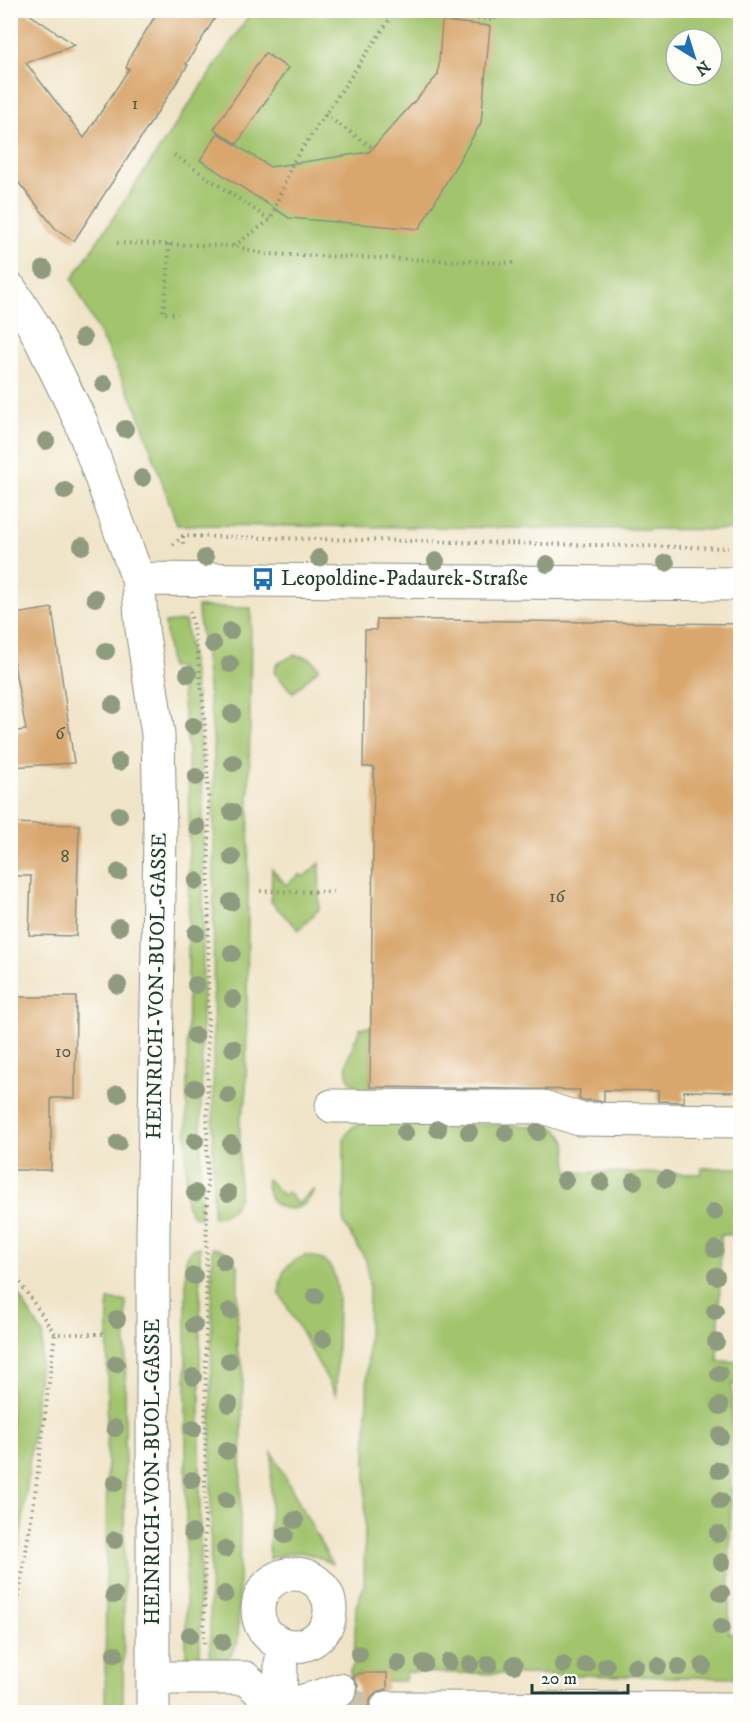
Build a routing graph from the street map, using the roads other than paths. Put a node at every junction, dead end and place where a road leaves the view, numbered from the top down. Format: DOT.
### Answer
graph roads {
  1 [pos="10,289"];
  2 [pos="138,579"];
  3 [pos="741,584"];
  4 [pos="332,1106"];
  5 [pos="741,1120"];
  6 [pos="286,1645"];
  7 [pos="153,1678"];
  8 [pos="336,1699"];
  9 [pos="387,1699"];
  10 [pos="741,1709"];
  11 [pos="591,1710"];
  12 [pos="280,1711"];
  13 [pos="430,1711"];
  14 [pos="153,1713"];
  1 -- 2 [label="street, HEINRICH-VON-BUOL-GASSE"];
  2 -- 3 [label="street"];
  2 -- 7 [label="street, HEINRICH-VON-BUOL-GASSE"];
  4 -- 5 [label="street"];
  6 -- 12 [label="street"];
  7 -- 12 [label="street"];
  7 -- 14 [label="street, HEINRICH-VON-BUOL-GASSE"];
  8 -- 12 [label="street"];
  9 -- 13 [label="street"];
  10 -- 11 [label="street"];
  11 -- 13 [label="street"];
}
